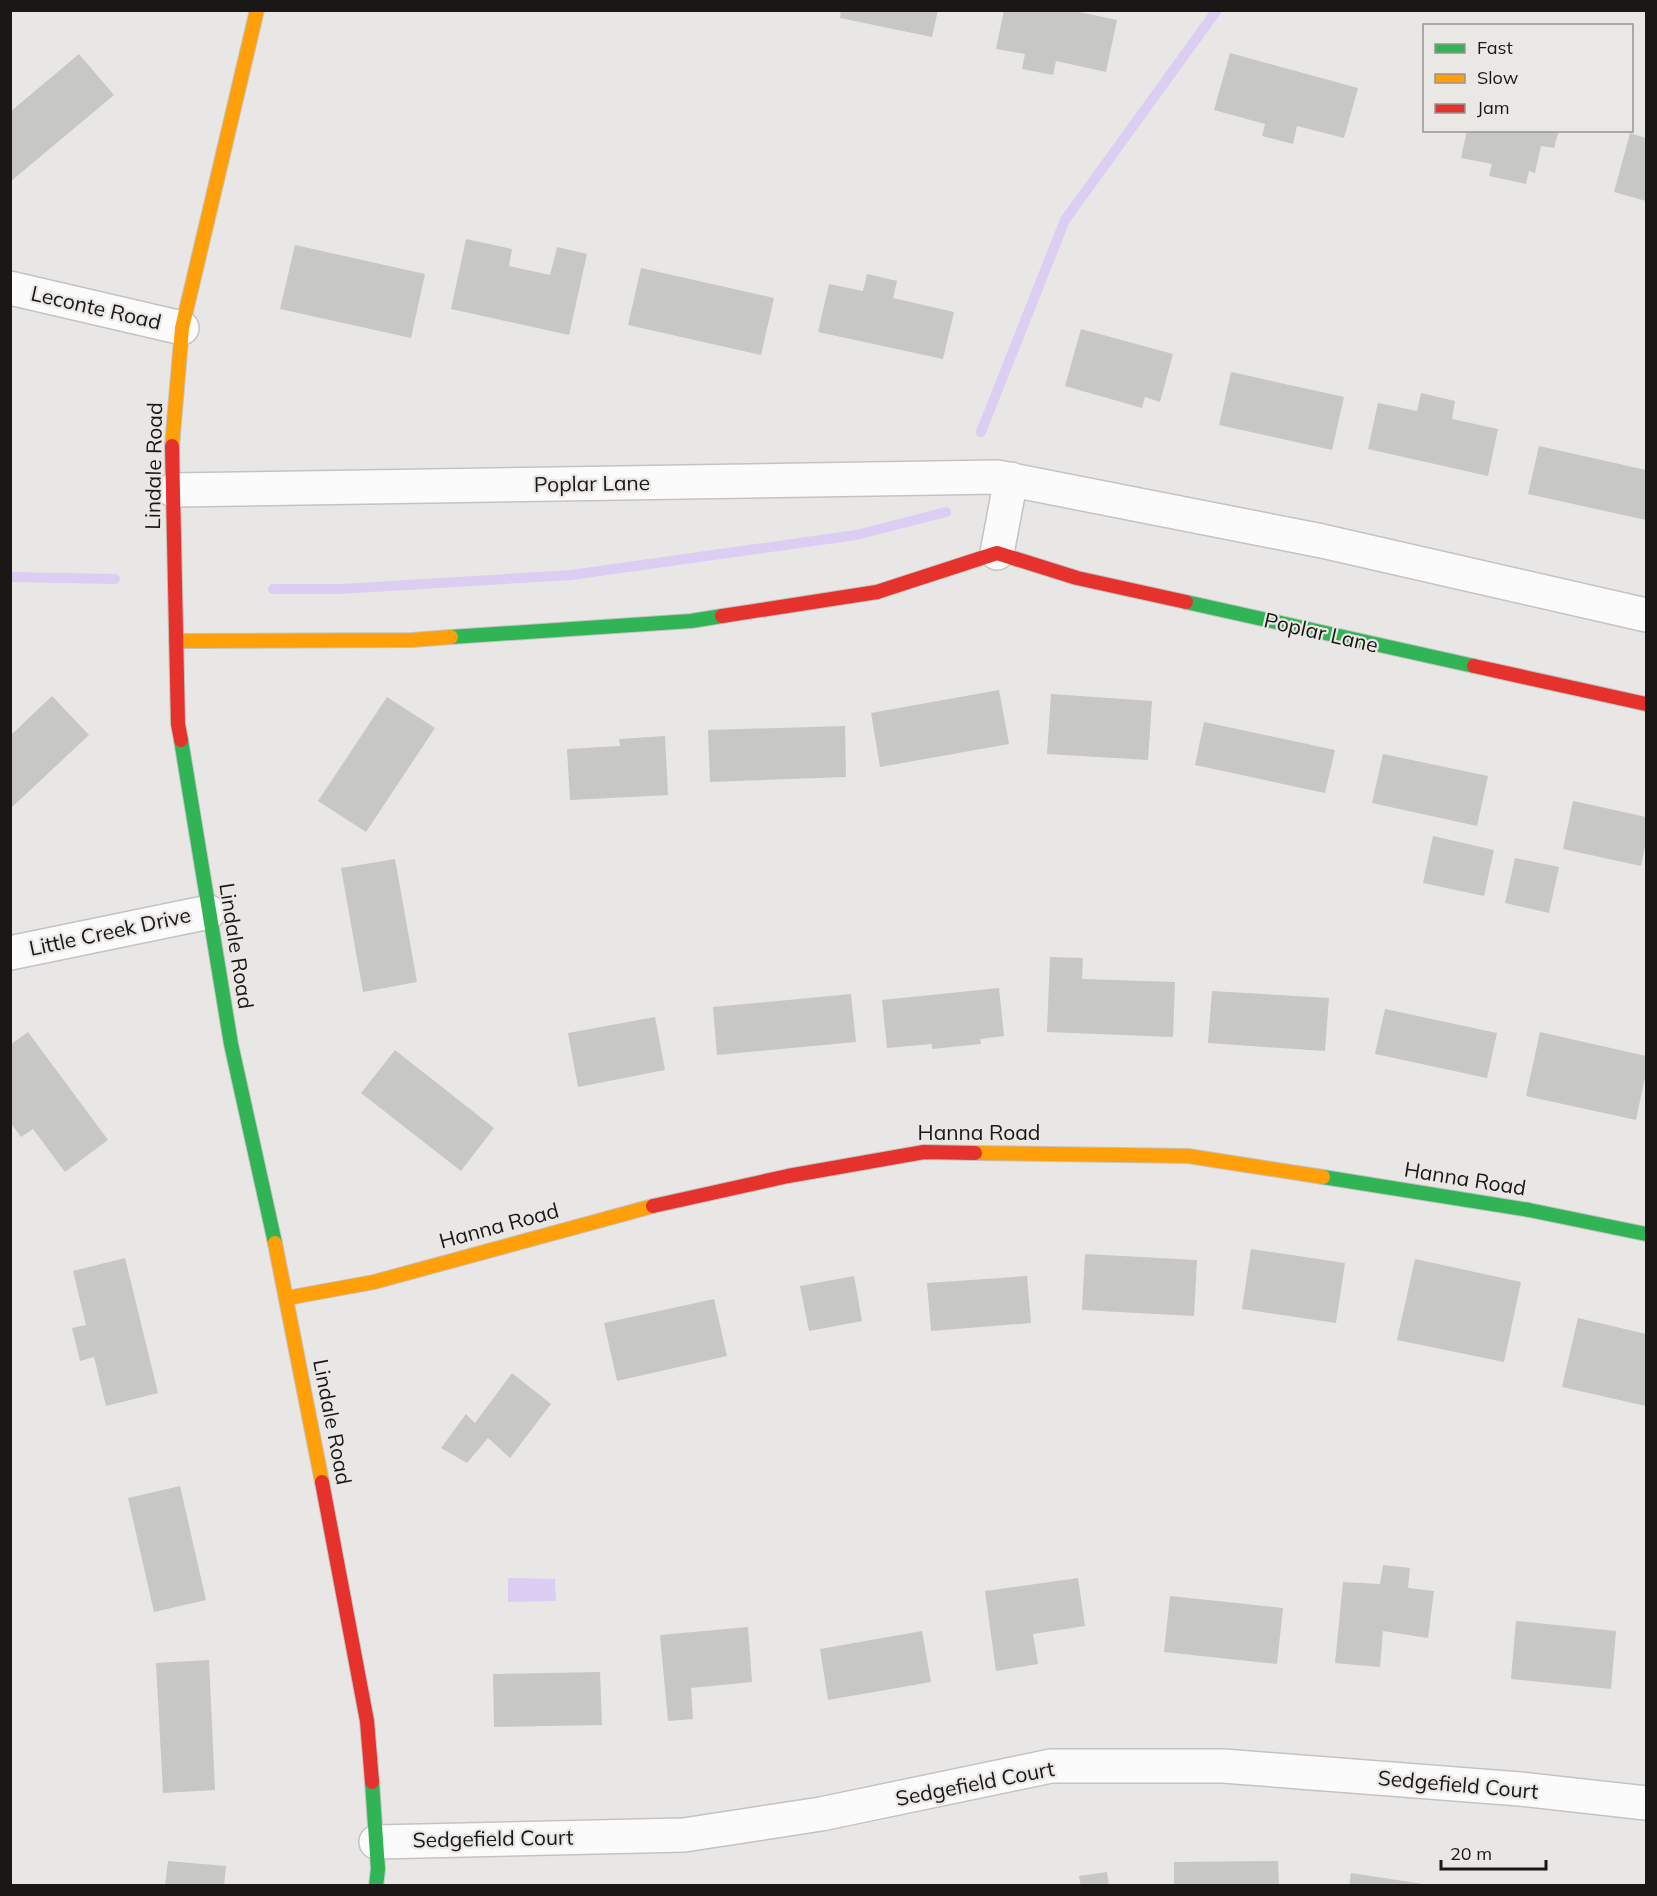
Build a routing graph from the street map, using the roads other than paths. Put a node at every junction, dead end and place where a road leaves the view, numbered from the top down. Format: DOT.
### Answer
graph roads {
  1 [pos="257,10"];
  2 [pos="10,288"];
  3 [pos="182,328"];
  4 [pos="1011,479"];
  5 [pos="173,490"];
  6 [pos="997,553"];
  7 [pos="1647,615"];
  8 [pos="176,641"];
  9 [pos="1647,704"];
  10 [pos="209,912"];
  11 [pos="10,953"];
  12 [pos="1647,1234"];
  13 [pos="287,1298"];
  14 [pos="1647,1803"];
  15 [pos="376,1842"];
  16 [pos="376,1886"];
  1 -- 3 [label="street, Lindale Road"];
  2 -- 3 [label="street, Leconte Road"];
  3 -- 5 [label="street, Lindale Road"];
  4 -- 5 [label="street, Poplar Lane"];
  4 -- 6 [label="street"];
  4 -- 7 [label="street, Poplar Lane"];
  5 -- 8 [label="street, Lindale Road"];
  6 -- 8 [label="street"];
  6 -- 9 [label="street, Poplar Lane"];
  8 -- 10 [label="street, Lindale Road"];
  10 -- 11 [label="street, Little Creek Drive"];
  10 -- 13 [label="street, Lindale Road"];
  12 -- 13 [label="street, Hanna Road"];
  13 -- 15 [label="street, Lindale Road"];
  14 -- 15 [label="street, Sedgefield Court"];
  15 -- 16 [label="street, Lindale Road"];
}
